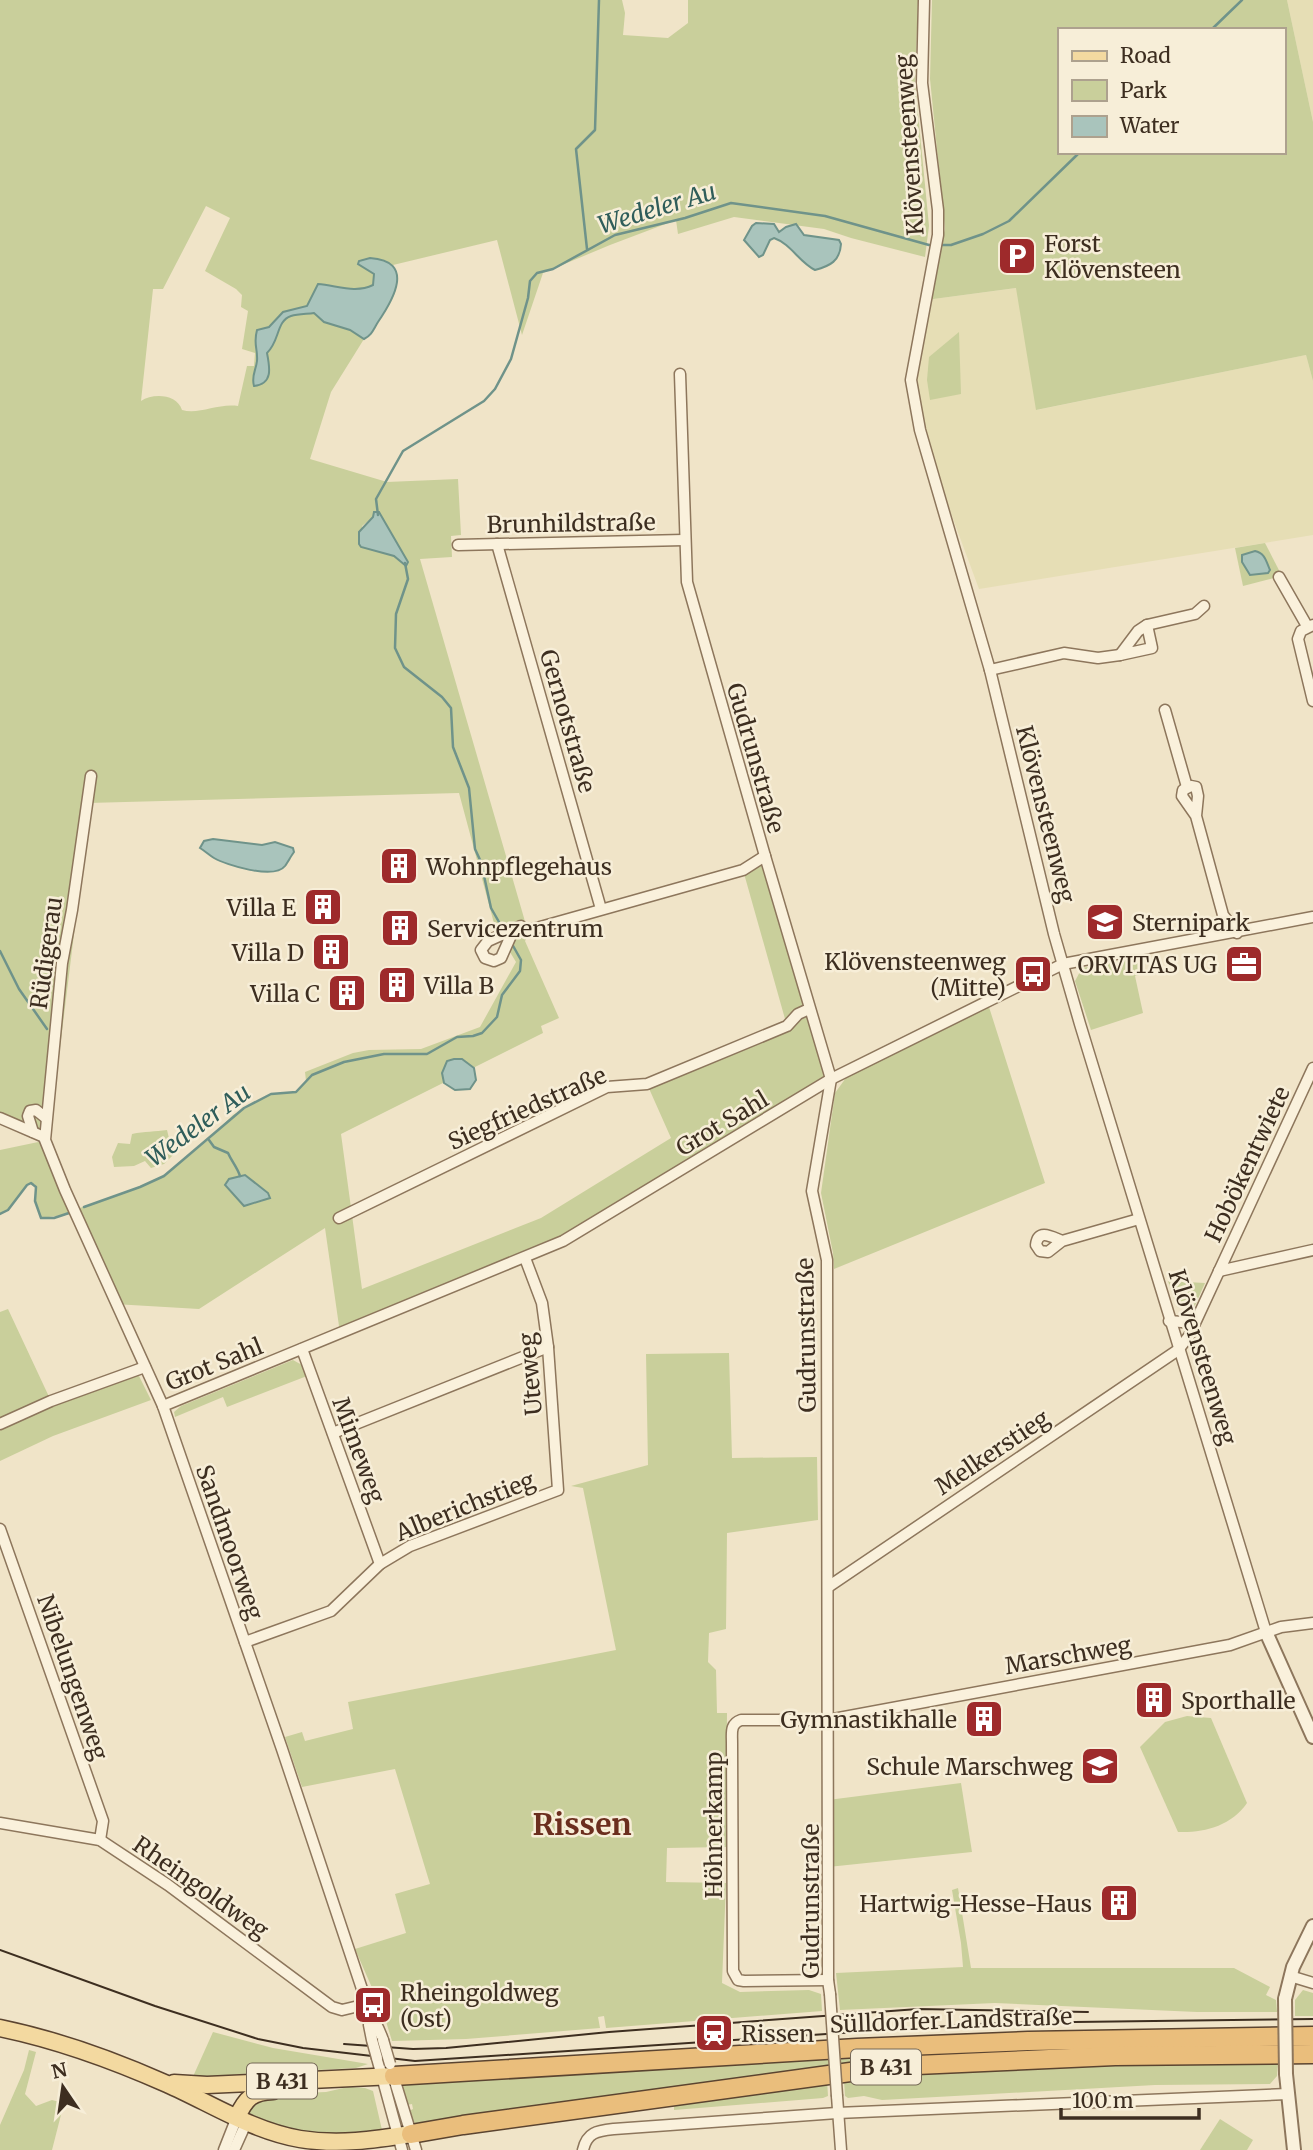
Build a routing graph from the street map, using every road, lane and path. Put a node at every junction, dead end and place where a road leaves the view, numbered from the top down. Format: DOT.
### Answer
graph roads {
  1 [pos="924,0"];
  2 [pos="680,374"];
  3 [pos="684,540"];
  4 [pos="498,544"];
  5 [pos="458,545"];
  6 [pos="1279,577"];
  7 [pos="1203,606"];
  8 [pos="1147,625"];
  9 [pos="1310,626"];
  10 [pos="1120,655"];
  11 [pos="990,670"];
  12 [pos="1313,701"];
  13 [pos="1166,710"];
  14 [pos="91,776"];
  15 [pos="765,856"];
  16 [pos="601,909"];
  17 [pos="1223,915"];
  18 [pos="1313,917"];
  19 [pos="513,931"];
  20 [pos="1237,933"];
  21 [pos="1215,936"];
  22 [pos="1063,964"];
  23 [pos="809,1009"];
  24 [pos="1313,1068"];
  25 [pos="831,1079"];
  26 [pos="0,1118"];
  27 [pos="46,1118"];
  28 [pos="33,1132"];
  29 [pos="44,1137"];
  30 [pos="339,1218"];
  31 [pos="1139,1219"];
  32 [pos="1062,1241"];
  33 [pos="1313,1250"];
  34 [pos="524,1258"];
  35 [pos="1219,1271"];
  36 [pos="1169,1321"];
  37 [pos="1195,1323"];
  38 [pos="548,1347"];
  39 [pos="302,1349"];
  40 [pos="1178,1350"];
  41 [pos="145,1367"];
  42 [pos="163,1406"];
  43 [pos="0,1424"];
  44 [pos="333,1433"];
  45 [pos="558,1490"];
  46 [pos="0,1529"];
  47 [pos="380,1564"];
  48 [pos="828,1587"];
  49 [pos="1313,1623"];
  50 [pos="1266,1632"];
  51 [pos="245,1642"];
  52 [pos="828,1720"];
  53 [pos="1313,1737"];
  54 [pos="0,1823"];
  55 [pos="100,1840"];
  56 [pos="1313,1926"];
  57 [pos="1290,1976"];
  58 [pos="828,1980"];
  59 [pos="1313,1983"];
  60 [pos="369,2009"];
  61 [pos="0,2028"];
  62 [pos="1313,2036"];
  63 [pos="1313,2054"];
  64 [pos="386,2070"];
  65 [pos="357,2078"];
  66 [pos="164,2083"];
  67 [pos="1287,2094"];
  68 [pos="837,2113"];
  69 [pos="242,2119"];
  70 [pos="407,2143"];
  71 [pos="584,2147"];
  72 [pos="224,2150"];
  73 [pos="234,2150"];
  74 [pos="841,2150"];
  75 [pos="1294,2150"];
  1 -- 11 [label="street, Klövensteenweg"];
  2 -- 3 [label="street, Gudrunstraße"];
  3 -- 4 [label="street, Brunhildstraße"];
  3 -- 15 [label="street, Gudrunstraße"];
  4 -- 5 [label="street, Brunhildstraße"];
  4 -- 16 [label="street, Gernotstraße"];
  6 -- 9 [label="street"];
  7 -- 8 [label="street"];
  8 -- 10 [label="street"];
  8 -- 10 [label="street"];
  9 -- 12 [label="street"];
  10 -- 11 [label="street"];
  11 -- 22 [label="street, Klövensteenweg"];
  13 -- 17 [label="street"];
  14 -- 27 [label="street, Rüdigerau"];
  15 -- 16 [label="street"];
  15 -- 23 [label="street, Gudrunstraße"];
  16 -- 19 [label="street"];
  17 -- 20 [label="street"];
  17 -- 21 [label="street"];
  18 -- 20 [label="street, Grot Sahl"];
  19 -- 19 [label="street"];
  20 -- 21 [label="street, Grot Sahl"];
  21 -- 22 [label="street, Grot Sahl"];
  22 -- 25 [label="street, Grot Sahl"];
  22 -- 31 [label="street, Klövensteenweg"];
  23 -- 25 [label="street, Gudrunstraße"];
  23 -- 30 [label="street, Siegfriedstraße"];
  24 -- 35 [label="street, Hobökentwiete"];
  25 -- 34 [label="street, Grot Sahl"];
  25 -- 48 [label="street, Gudrunstraße"];
  26 -- 28 [label="street"];
  27 -- 28 [label="street"];
  27 -- 29 [label="street, Rüdigerau"];
  28 -- 29 [label="street"];
  29 -- 41 [label="street, Sandmoorweg"];
  31 -- 32 [label="street"];
  31 -- 36 [label="street, Klövensteenweg"];
  33 -- 35 [label="street"];
  34 -- 38 [label="street, Uteweg"];
  34 -- 39 [label="street, Grot Sahl"];
  35 -- 37 [label="street, Hobökentwiete"];
  36 -- 37 [label="street"];
  36 -- 40 [label="street, Klövensteenweg"];
  37 -- 40 [label="street, Hobökentwiete"];
  38 -- 44 [label="street"];
  38 -- 45 [label="street, Uteweg"];
  39 -- 42 [label="street, Grot Sahl"];
  39 -- 44 [label="street, Mimeweg"];
  40 -- 48 [label="street, Melkerstieg"];
  40 -- 50 [label="street, Klövensteenweg"];
  41 -- 42 [label="street, Sandmoorweg"];
  41 -- 43 [label="street"];
  42 -- 51 [label="street, Sandmoorweg"];
  44 -- 47 [label="street, Mimeweg"];
  45 -- 47 [label="street, Alberichstieg"];
  46 -- 55 [label="street, Nibelungenweg"];
  47 -- 51 [label="street, Alberichstieg"];
  48 -- 52 [label="street, Gudrunstraße"];
  49 -- 50 [label="street, Marschweg"];
  50 -- 52 [label="street, Marschweg"];
  50 -- 53 [label="street, Klövensteenweg"];
  51 -- 60 [label="street, Sandmoorweg"];
  52 -- 58 [label="street, Gudrunstraße"];
  52 -- 58 [label="street, Höhnerkamp"];
  54 -- 55 [label="street, Rheingoldweg"];
  55 -- 60 [label="street, Rheingoldweg"];
  56 -- 57 [label="street"];
  57 -- 59 [label="street"];
  57 -- 67 [label="street, bridge"];
  58 -- 68 [label="street, Gudrunstraße, bridge"];
  60 -- 64 [label="street, Sandmoorweg, bridge"];
  61 -- 66 [label="main road, B 431"];
  62 -- 64 [label="highway, Sülldorfer Landstraße / B 431"];
  63 -- 70 [label="highway, Sülldorfer Landstraße / B 431"];
  64 -- 65 [label="main road, B 431"];
  64 -- 70 [label="street, Sandmoorweg"];
  65 -- 66 [label="main road, B 431"];
  65 -- 69 [label="main road"];
  66 -- 69 [label="main road, B 431"];
  67 -- 68 [label="street"];
  67 -- 75 [label="street"];
  68 -- 71 [label="street"];
  68 -- 74 [label="street, Gudrunstraße"];
  69 -- 70 [label="main road, B 431"];
  69 -- 72 [label="street"];
  69 -- 73 [label="street"];
}
